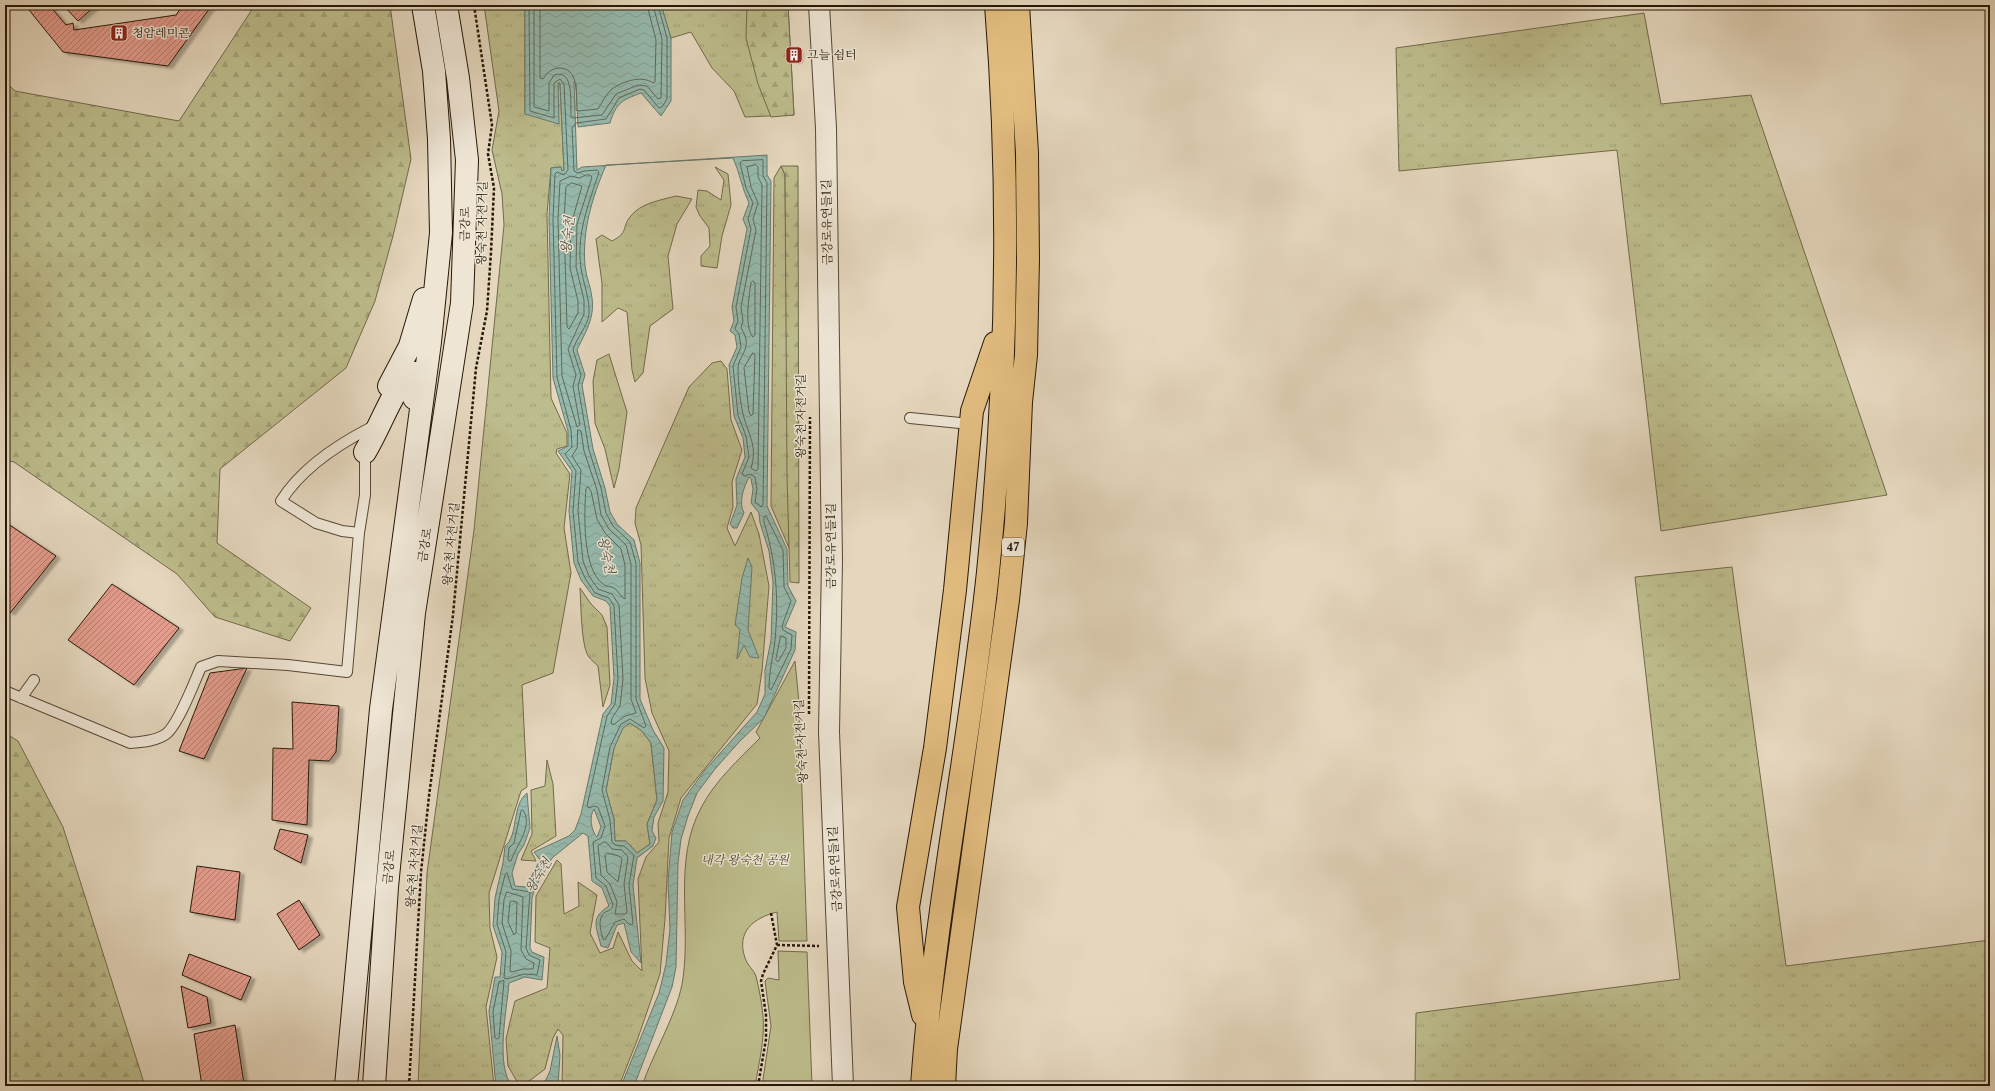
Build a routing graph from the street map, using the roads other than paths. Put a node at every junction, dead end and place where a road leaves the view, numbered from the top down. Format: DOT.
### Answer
graph roads {
  1 [pos="422,5"];
  2 [pos="446,5"];
  3 [pos="819,5"];
  4 [pos="996,5"];
  5 [pos="1018,5"];
  6 [pos="439,139"];
  7 [pos="1003,319"];
  8 [pos="910,418"];
  9 [pos="970,424"];
  10 [pos="370,428"];
  11 [pos="365,452"];
  12 [pos="359,533"];
  13 [pos="34,680"];
  14 [pos="5,691"];
  15 [pos="21,698"];
  16 [pos="381,709"];
  17 [pos="926,1026"];
  18 [pos="346,1086"];
  19 [pos="374,1086"];
  20 [pos="843,1086"];
  21 [pos="922,1086"];
  22 [pos="944,1086"];
  1 -- 6 [label="main road, 금강로"];
  2 -- 19 [label="main road, 금강로"];
  3 -- 20 [label="street, 금강로유연들1길"];
  4 -- 7 [label="highway, 47"];
  5 -- 22 [label="highway, 47"];
  6 -- 10 [label="main road"];
  6 -- 16 [label="main road, 금강로"];
  7 -- 9 [label="highway"];
  7 -- 17 [label="highway, 47"];
  8 -- 9 [label="lane"];
  9 -- 17 [label="highway"];
  10 -- 12 [label="lane"];
  11 -- 12 [label="lane"];
  11 -- 16 [label="main road"];
  12 -- 15 [label="lane"];
  13 -- 15 [label="lane"];
  14 -- 15 [label="lane"];
  16 -- 18 [label="main road, 금강로"];
  17 -- 21 [label="highway, 47"];
}
